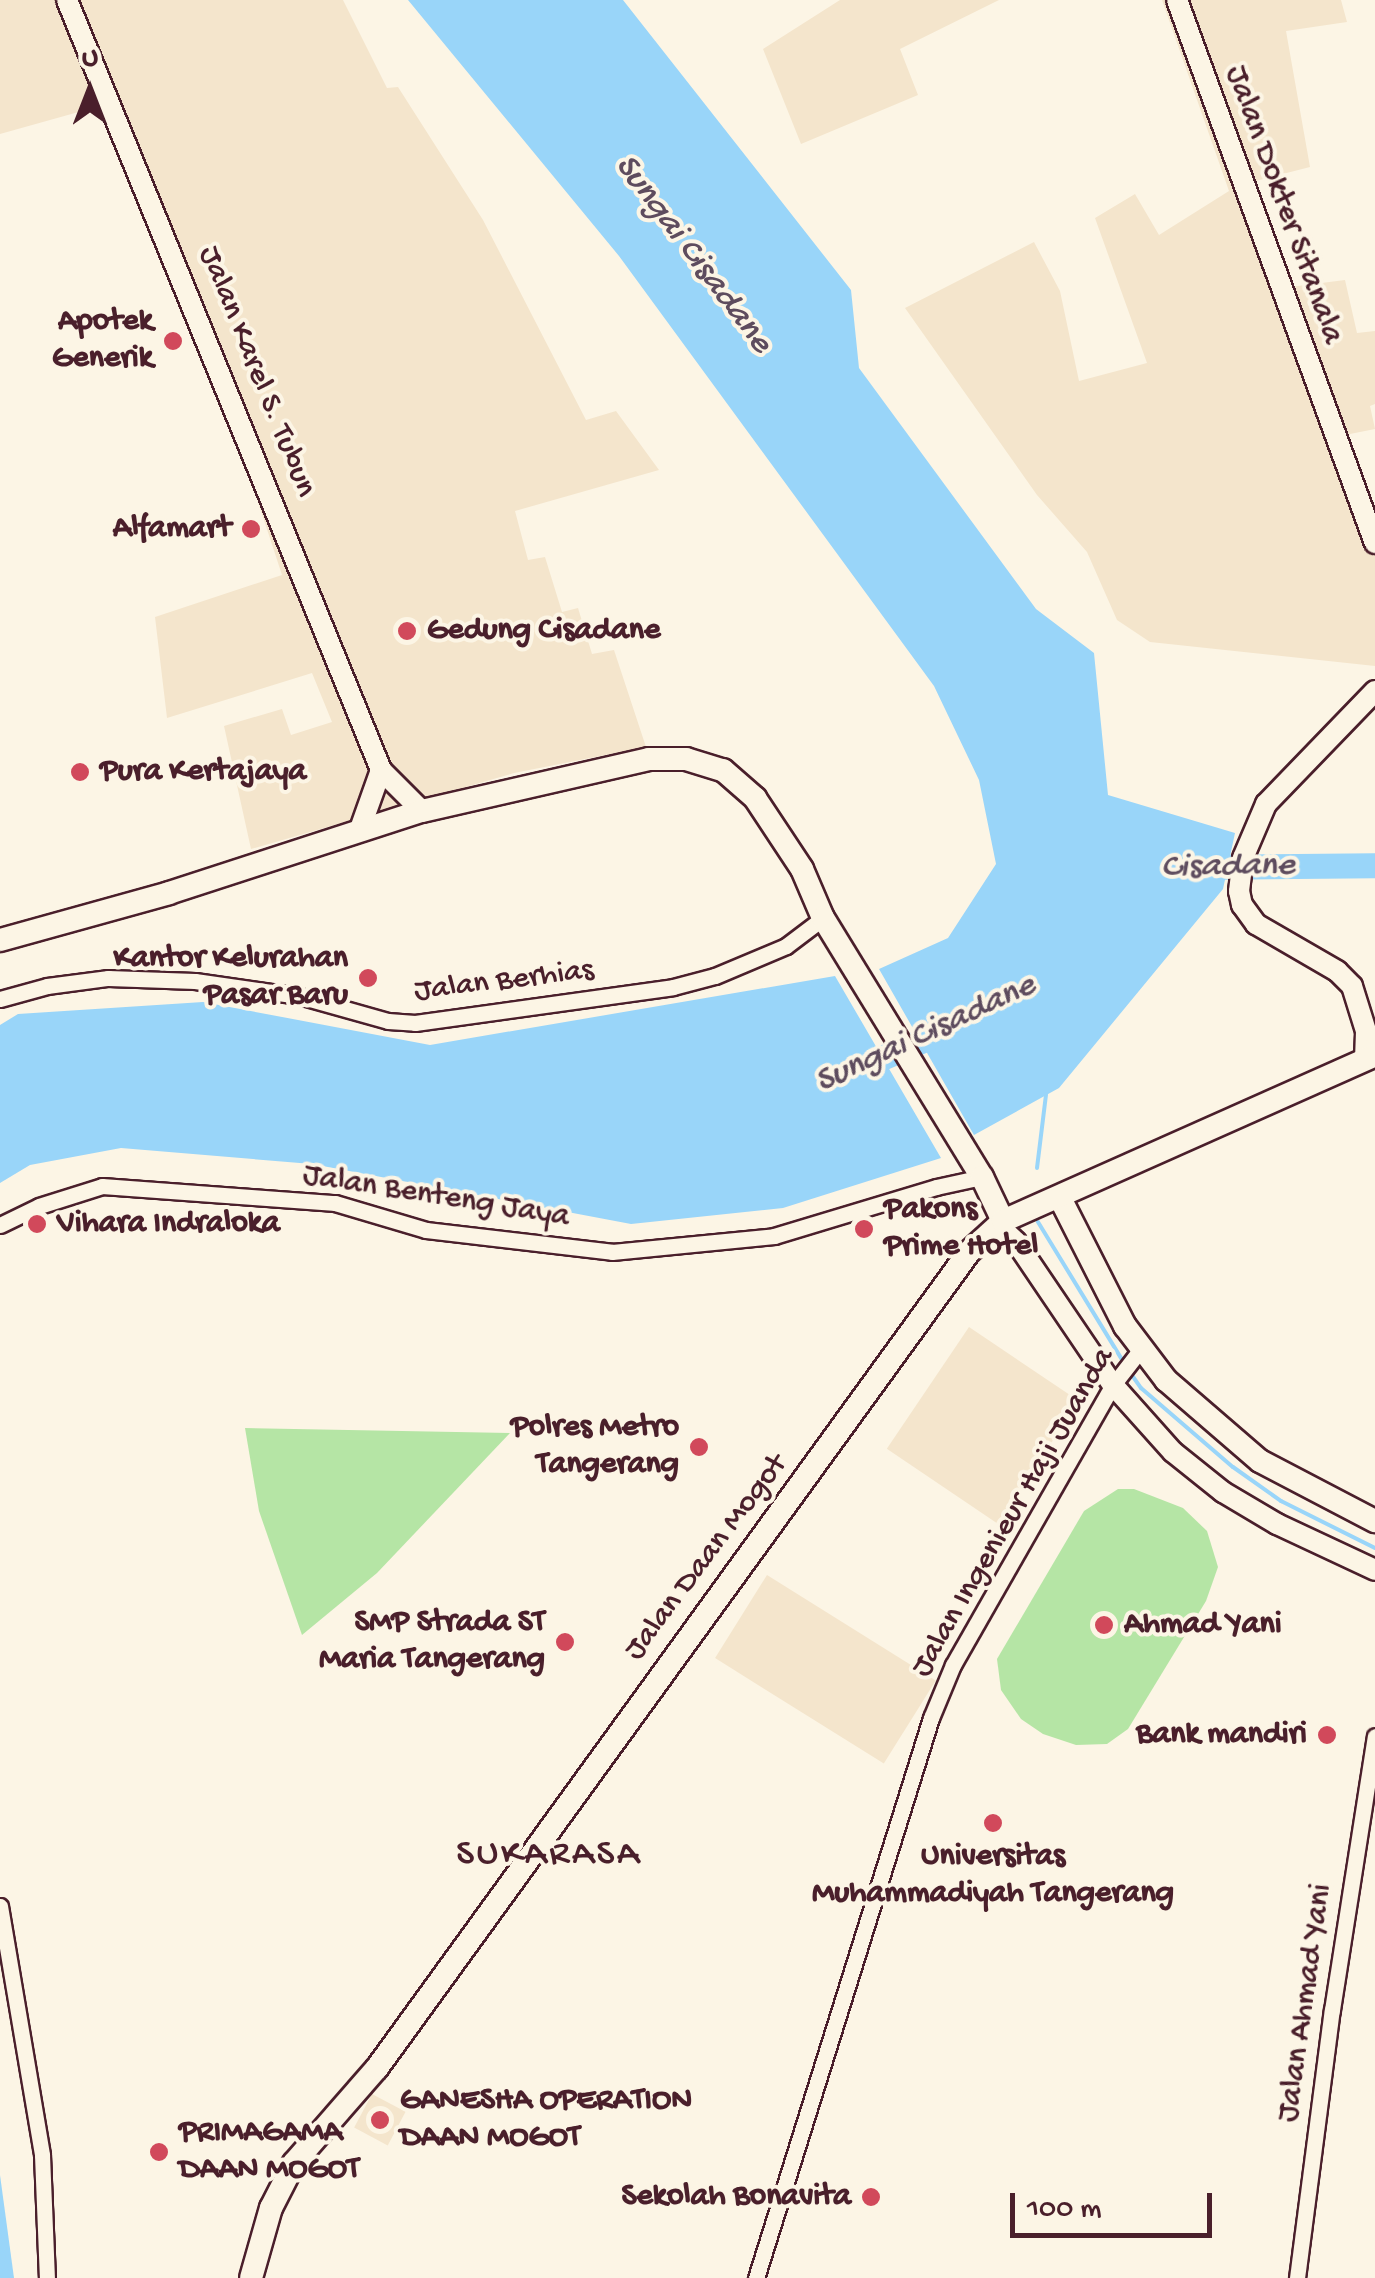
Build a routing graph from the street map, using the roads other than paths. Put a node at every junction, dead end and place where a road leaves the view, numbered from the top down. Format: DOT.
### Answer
graph roads {
  1 [pos="67,0"];
  2 [pos="1177,0"];
  3 [pos="1375,542"];
  4 [pos="1375,691"];
  5 [pos="381,770"];
  6 [pos="422,810"];
  7 [pos="360,829"];
  8 [pos="823,918"];
  9 [pos="0,940"];
  10 [pos="0,999"];
  11 [pos="1370,1057"];
  12 [pos="982,1177"];
  13 [pos="1104,1178"];
  14 [pos="1060,1198"];
  15 [pos="999,1216"];
  16 [pos="0,1225"];
  17 [pos="1140,1350"];
  18 [pos="1115,1383"];
  19 [pos="1375,1521"];
  20 [pos="1375,1570"];
  21 [pos="1375,1736"];
  22 [pos="0,1906"];
  23 [pos="47,2278"];
  24 [pos="251,2278"];
  25 [pos="756,2278"];
  26 [pos="1297,2278"];
  1 -- 5 [label="main road, Jalan Karel S. Tubun"];
  2 -- 3 [label="main road, Jalan Dokter Sitanala"];
  4 -- 11 [label="main road"];
  5 -- 6 [label="main road, Jalan Karel S. Tubun"];
  5 -- 7 [label="main road"];
  6 -- 7 [label="highway"];
  6 -- 8 [label="highway"];
  7 -- 9 [label="highway"];
  8 -- 10 [label="street, Jalan Berhias"];
  8 -- 12 [label="highway"];
  11 -- 13 [label="highway, Jalan Daan Mogot"];
  12 -- 15 [label="highway"];
  12 -- 16 [label="street, Jalan Benteng Jaya"];
  13 -- 14 [label="highway, Jalan Daan Mogot"];
  13 -- 15 [label="highway"];
  14 -- 15 [label="highway, Jalan Daan Mogot"];
  14 -- 17 [label="highway"];
  15 -- 18 [label="main road"];
  15 -- 24 [label="highway, Jalan Daan Mogot"];
  17 -- 18 [label="street, Jalan Ingenieur Haji Juanda"];
  17 -- 19 [label="highway"];
  18 -- 20 [label="main road"];
  18 -- 25 [label="street, Jalan Ingenieur Haji Juanda"];
  21 -- 26 [label="street, Jalan Ahmad Yani"];
  22 -- 23 [label="street"];
}
